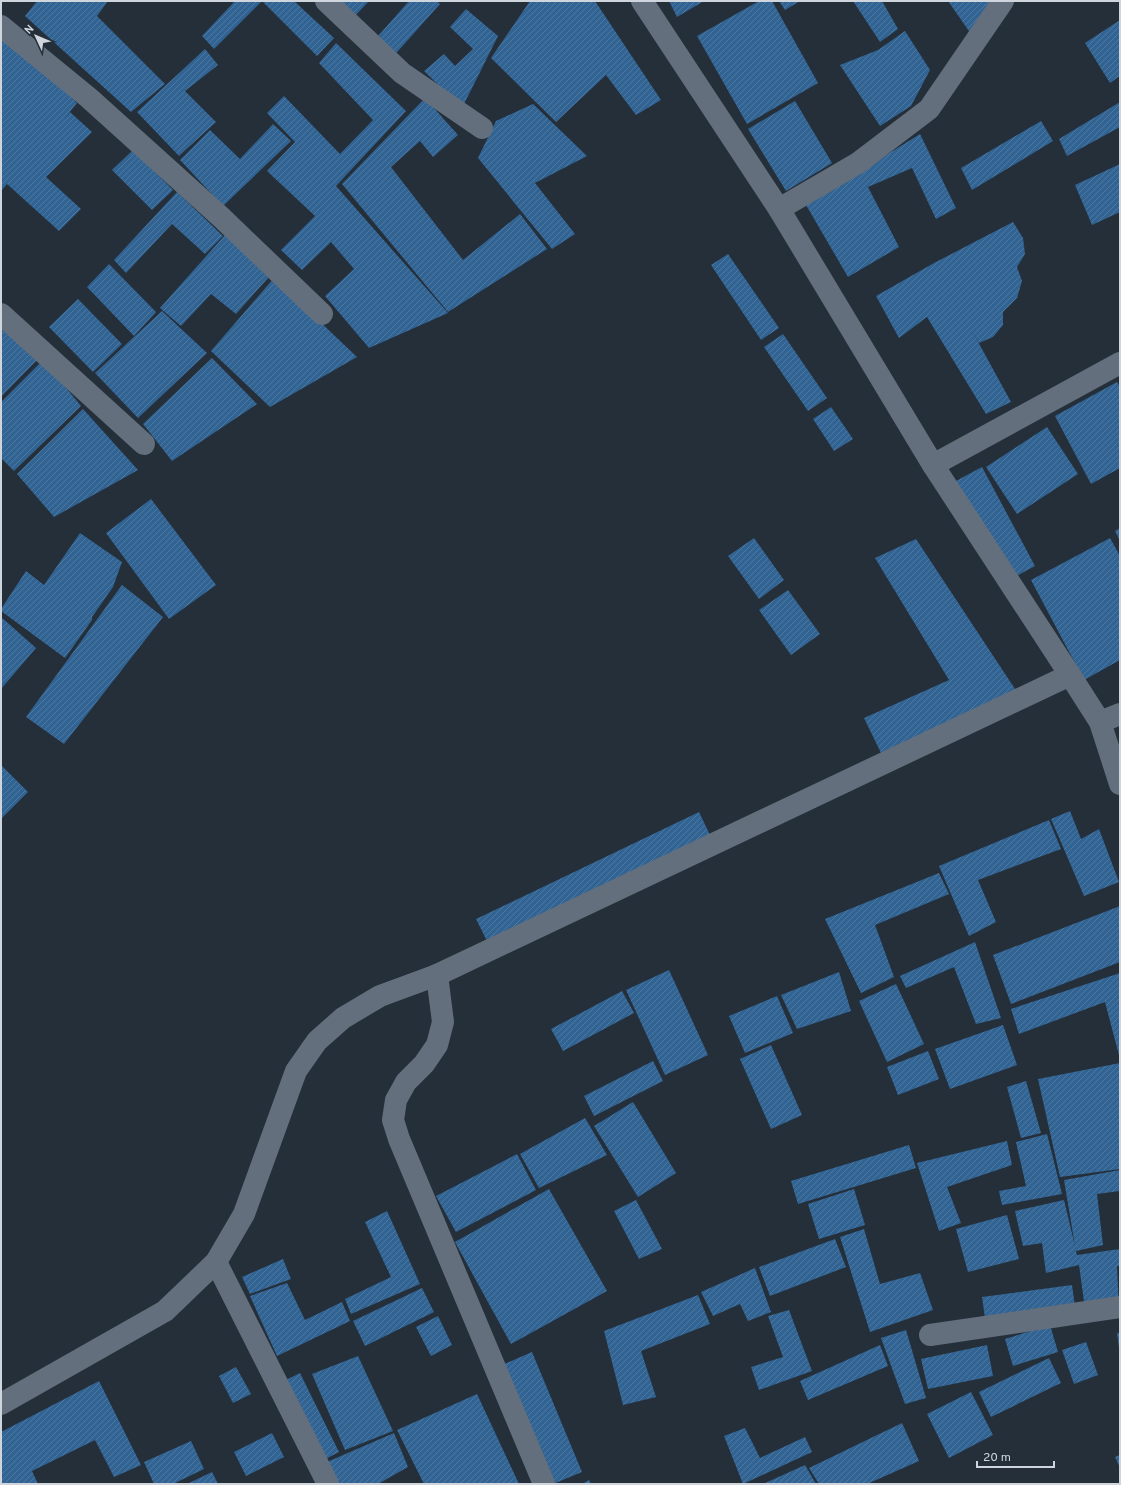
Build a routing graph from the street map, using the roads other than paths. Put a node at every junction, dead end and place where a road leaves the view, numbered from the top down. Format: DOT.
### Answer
graph roads {
  1 [pos="326,1"];
  2 [pos="642,1"];
  3 [pos="1003,1"];
  4 [pos="1,26"];
  5 [pos="482,128"];
  6 [pos="780,209"];
  7 [pos="1,314"];
  8 [pos="322,314"];
  9 [pos="1120,363"];
  10 [pos="144,444"];
  11 [pos="933,465"];
  12 [pos="1070,675"];
  13 [pos="1120,714"];
  14 [pos="1100,722"];
  15 [pos="1120,784"];
  16 [pos="437,975"];
  17 [pos="216,1262"];
  18 [pos="1120,1307"];
  19 [pos="930,1335"];
  20 [pos="1,1404"];
  21 [pos="328,1484"];
  22 [pos="544,1484"];
  1 -- 5 [label="street"];
  2 -- 6 [label="street"];
  3 -- 6 [label="street"];
  4 -- 8 [label="street"];
  6 -- 11 [label="street"];
  7 -- 10 [label="street"];
  9 -- 11 [label="street"];
  11 -- 12 [label="street"];
  12 -- 14 [label="street"];
  12 -- 16 [label="street"];
  13 -- 14 [label="street"];
  14 -- 15 [label="street"];
  16 -- 17 [label="street"];
  16 -- 22 [label="street"];
  17 -- 20 [label="street"];
  17 -- 21 [label="street"];
  18 -- 19 [label="street"];
}
